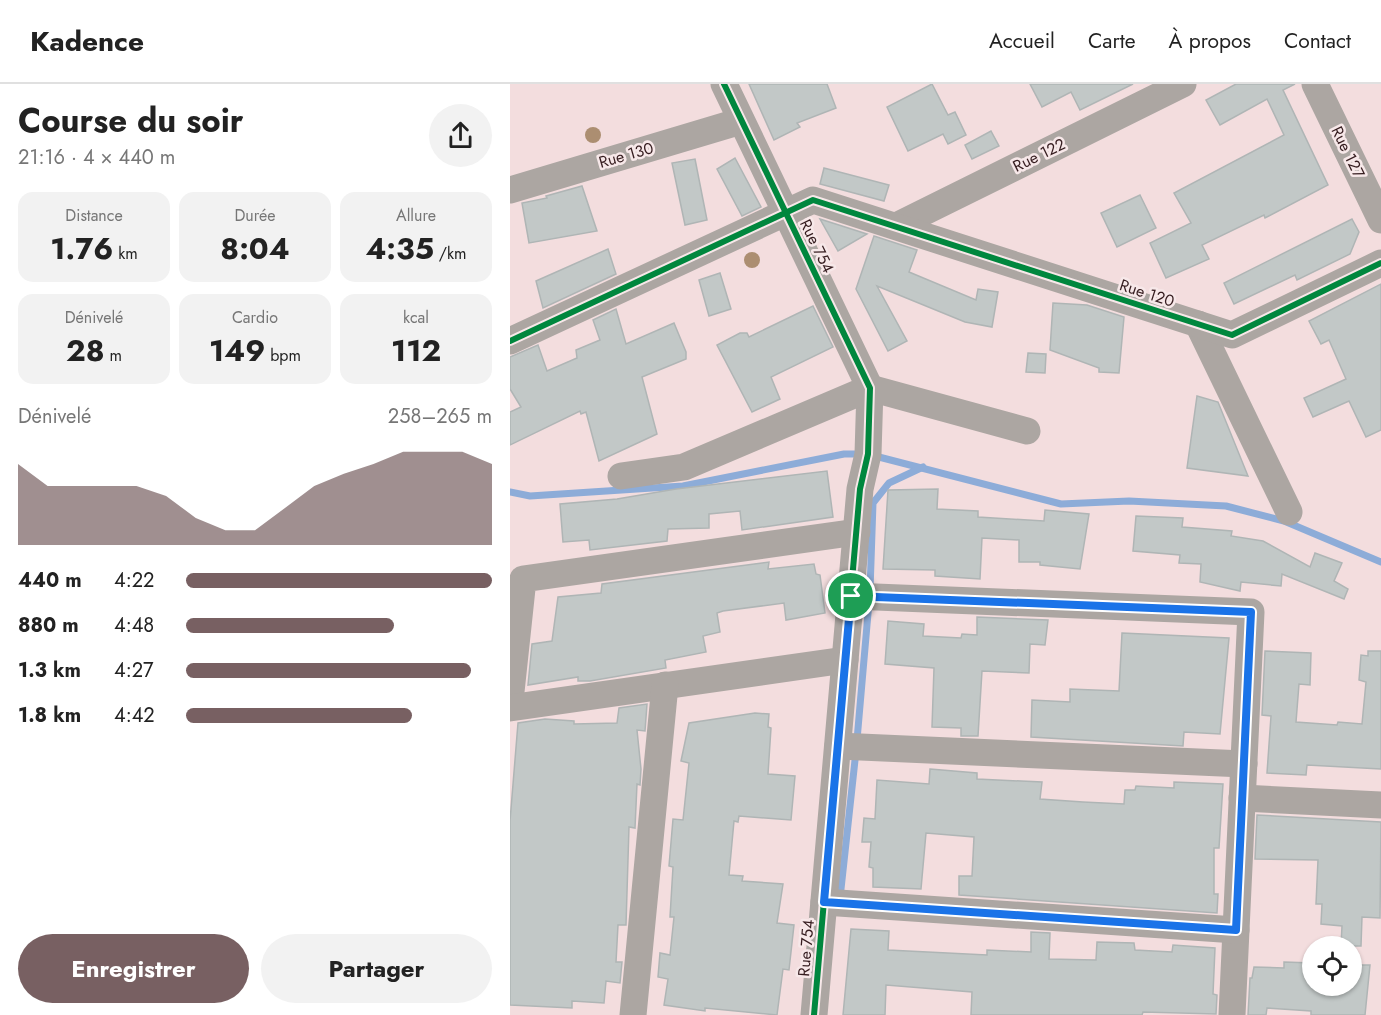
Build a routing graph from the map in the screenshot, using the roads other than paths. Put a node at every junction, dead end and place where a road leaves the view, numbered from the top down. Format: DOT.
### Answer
graph roads {
  1 [pos="724,84"];
  2 [pos="1183,84"];
  3 [pos="1315,84"];
  4 [pos="741,121"];
  5 [pos="510,190"];
  6 [pos="785,212"];
  7 [pos="1381,220"];
  8 [pos="896,226"];
  9 [pos="1381,263"];
  10 [pos="1198,324"];
  11 [pos="510,341"];
  12 [pos="870,388"];
  13 [pos="1027,431"];
  14 [pos="621,476"];
  15 [pos="1289,512"];
  16 [pos="857,532"];
  17 [pos="851,596"];
  18 [pos="845,660"];
  19 [pos="665,685"];
  20 [pos="510,701"];
  21 [pos="510,708"];
  22 [pos="838,746"];
  23 [pos="1244,764"];
  24 [pos="1242,798"];
  25 [pos="1381,805"];
  26 [pos="824,902"];
  27 [pos="1236,930"];
  28 [pos="633,1015"];
  29 [pos="814,1015"];
  30 [pos="1232,1015"];
  1 -- 4 [label="street, Rue 754"];
  2 -- 8 [label="street, Rue 122"];
  3 -- 7 [label="street, Rue 127"];
  4 -- 5 [label="street, Rue 130"];
  4 -- 6 [label="street, Rue 754"];
  6 -- 8 [label="street, Rue 120"];
  6 -- 11 [label="street, Rue 120"];
  6 -- 12 [label="street, Rue 754"];
  8 -- 10 [label="street, Rue 120"];
  9 -- 10 [label="street, Rue 120"];
  10 -- 15 [label="street"];
  12 -- 13 [label="street"];
  12 -- 14 [label="street"];
  12 -- 16 [label="street, Rue 754"];
  16 -- 17 [label="street, Rue 754"];
  16 -- 20 [label="street"];
  17 -- 18 [label="street, Rue 754"];
  17 -- 23 [label="street"];
  18 -- 19 [label="street"];
  18 -- 22 [label="street, Rue 754"];
  19 -- 21 [label="street"];
  19 -- 28 [label="street"];
  22 -- 23 [label="street"];
  22 -- 26 [label="street, Rue 754"];
  23 -- 24 [label="street"];
  24 -- 25 [label="street"];
  24 -- 27 [label="street"];
  26 -- 27 [label="street"];
  26 -- 29 [label="street, Rue 754"];
  27 -- 30 [label="street"];
}
